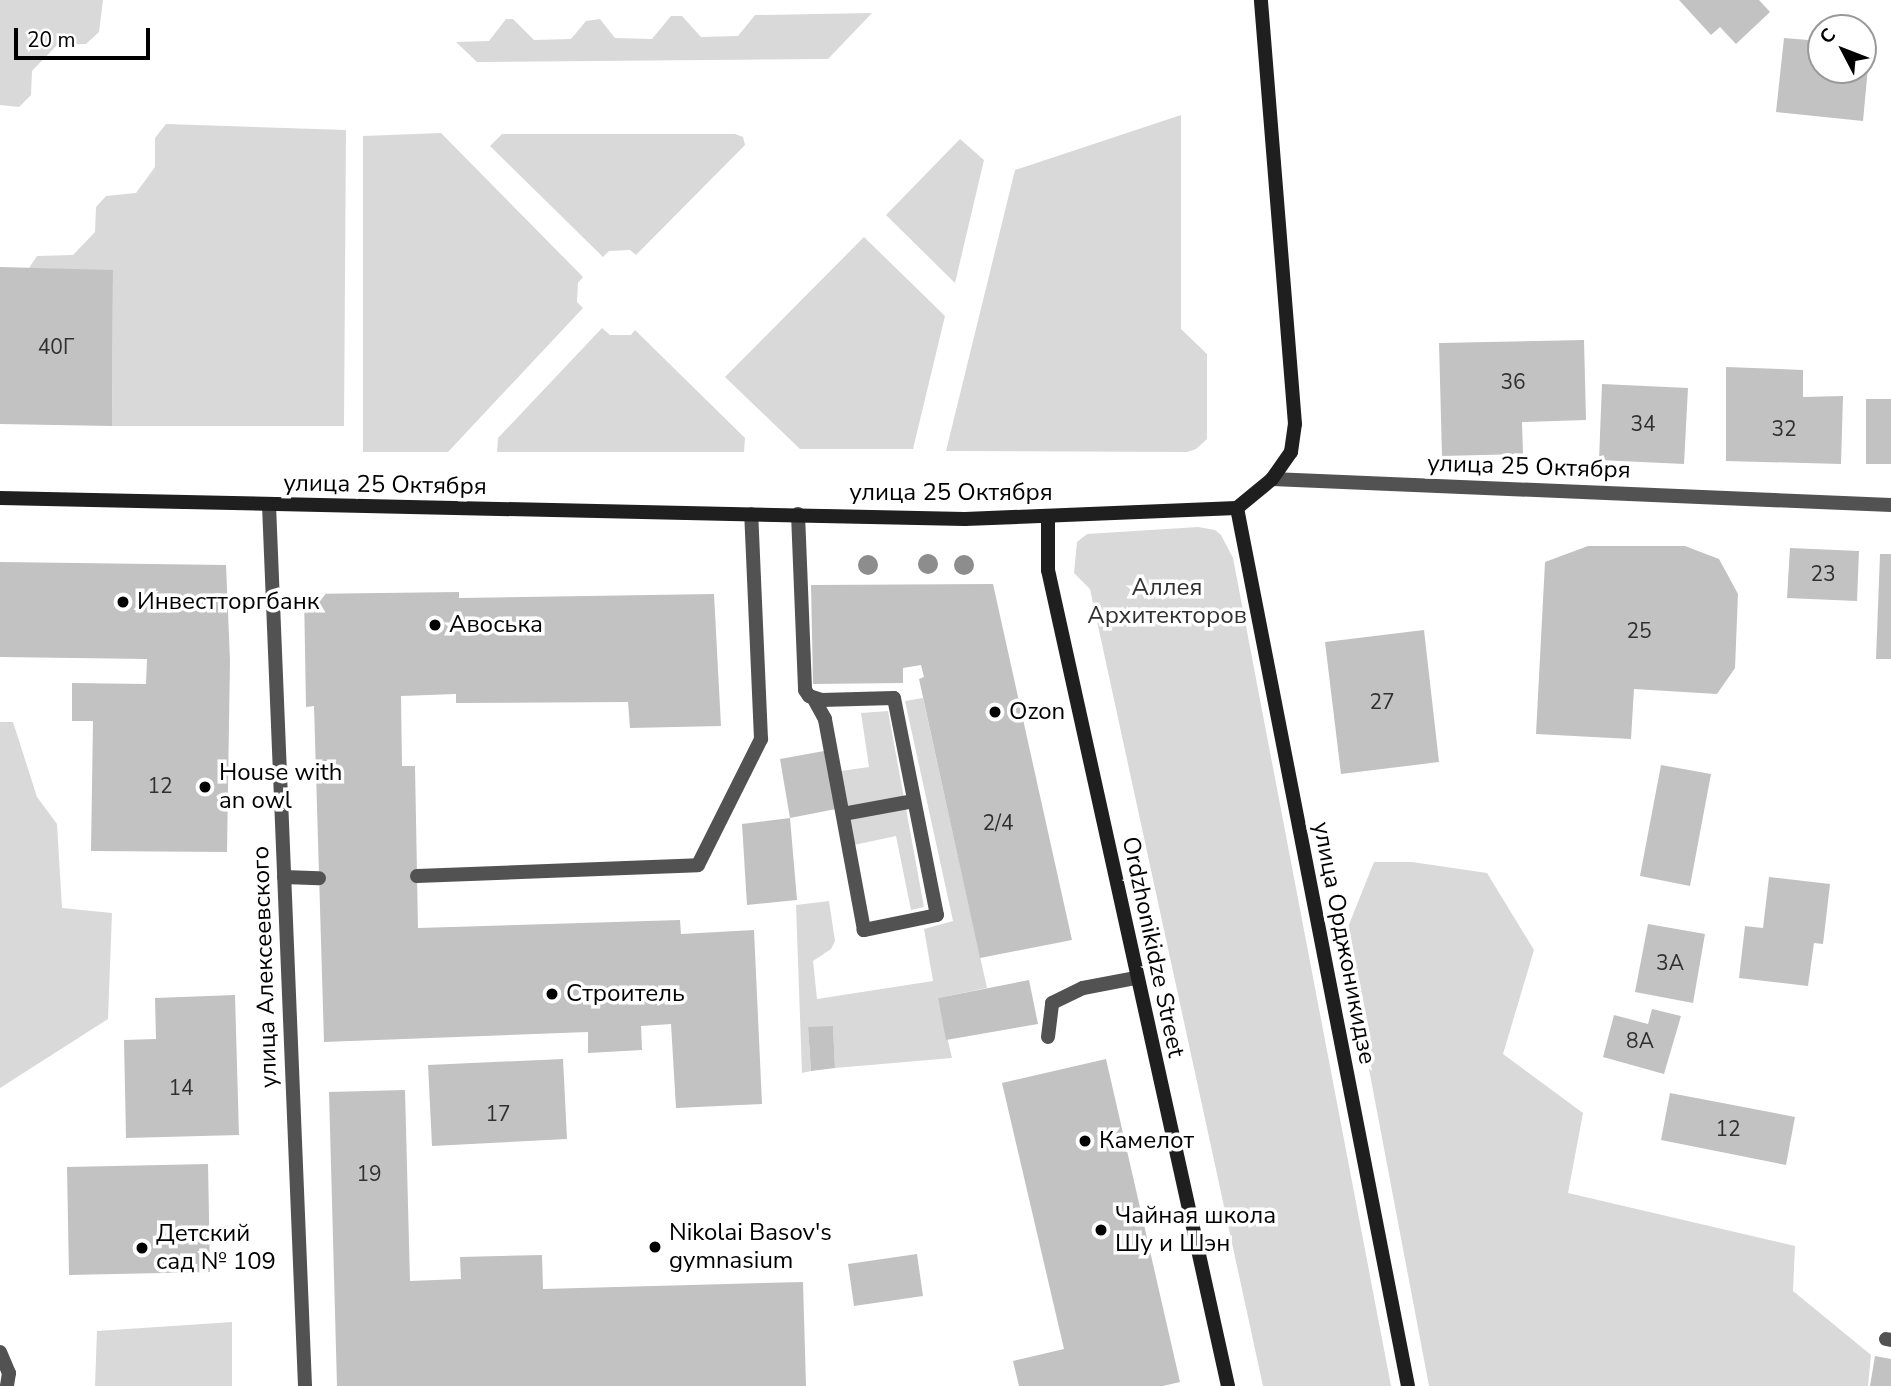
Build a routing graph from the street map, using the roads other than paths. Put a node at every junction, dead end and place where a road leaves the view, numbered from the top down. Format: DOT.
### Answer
graph roads {
  1 [pos="1261,0"];
  2 [pos="1272,479"];
  3 [pos="0,498"];
  4 [pos="270,505"];
  5 [pos="1891,505"];
  6 [pos="1237,508"];
  7 [pos="751,514"];
  8 [pos="798,514"];
  9 [pos="1048,517"];
  10 [pos="814,699"];
  11 [pos="914,801"];
  12 [pos="843,814"];
  13 [pos="417,876"];
  14 [pos="284,877"];
  15 [pos="319,878"];
  16 [pos="1136,978"];
  17 [pos="1048,1037"];
  18 [pos="0,1352"];
  19 [pos="7,1386"];
  20 [pos="305,1386"];
  21 [pos="1228,1386"];
  22 [pos="1408,1386"];
  1 -- 2 [label="street"];
  2 -- 5 [label="street, улица 25 Октября"];
  2 -- 6 [label="street"];
  3 -- 4 [label="street, улица 25 Октября"];
  4 -- 7 [label="street, улица 25 Октября"];
  4 -- 14 [label="street, улица Алексеевского"];
  6 -- 9 [label="street, улица 25 Октября"];
  6 -- 22 [label="street, улица Орджоникидзе"];
  7 -- 8 [label="street, улица 25 Октября"];
  7 -- 13 [label="street"];
  8 -- 9 [label="street, улица 25 Октября"];
  8 -- 10 [label="street"];
  9 -- 16 [label="street, Ordzhonikidze Street"];
  10 -- 11 [label="street"];
  10 -- 12 [label="street"];
  11 -- 12 [label="street"];
  11 -- 12 [label="street"];
  14 -- 15 [label="street"];
  14 -- 20 [label="street, улица Алексеевского"];
  16 -- 17 [label="street"];
  16 -- 21 [label="street, Ordzhonikidze Street"];
  18 -- 19 [label="street"];
}
